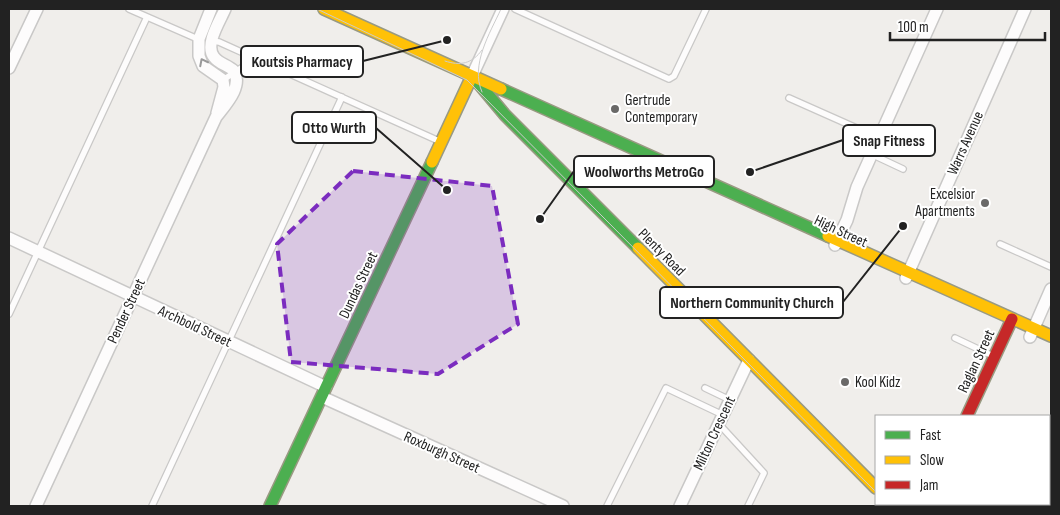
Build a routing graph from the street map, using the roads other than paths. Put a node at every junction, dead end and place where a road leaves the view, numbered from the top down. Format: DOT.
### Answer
graph roads {
  1 [pos="37,9"];
  2 [pos="129,9"];
  3 [pos="211,9"];
  4 [pos="225,9"];
  5 [pos="324,9"];
  6 [pos="503,9"];
  7 [pos="515,9"];
  8 [pos="706,9"];
  9 [pos="937,9"];
  10 [pos="1026,9"];
  11 [pos="147,17"];
  12 [pos="198,39"];
  13 [pos="212,41"];
  14 [pos="250,56"];
  15 [pos="9,68"];
  16 [pos="234,71"];
  17 [pos="472,76"];
  18 [pos="223,80"];
  19 [pos="342,97"];
  20 [pos="789,98"];
  21 [pos="216,117"];
  22 [pos="879,138"];
  23 [pos="441,143"];
  24 [pos="872,154"];
  25 [pos="903,169"];
  26 [pos="9,238"];
  27 [pos="837,242"];
  28 [pos="1000,244"];
  29 [pos="38,252"];
  30 [pos="1051,267"];
  31 [pos="907,274"];
  32 [pos="1051,289"];
  33 [pos="133,297"];
  34 [pos="9,314"];
  35 [pos="1011,323"];
  36 [pos="1032,333"];
  37 [pos="1051,336"];
  38 [pos="955,338"];
  39 [pos="228,342"];
  40 [pos="1051,346"];
  41 [pos="995,356"];
  42 [pos="749,360"];
  43 [pos="705,388"];
  44 [pos="324,392"];
  45 [pos="730,400"];
  46 [pos="966,415"];
  47 [pos="720,420"];
  48 [pos="875,487"];
  49 [pos="36,506"];
  50 [pos="152,506"];
  51 [pos="270,506"];
  52 [pos="563,506"];
  53 [pos="607,506"];
  54 [pos="680,506"];
  55 [pos="748,506"];
  1 -- 15 [label="street"];
  2 -- 11 [label="lane"];
  3 -- 12 [label="street"];
  4 -- 13 [label="street"];
  5 -- 17 [label="main road, High Street"];
  6 -- 17 [label="street"];
  7 -- 8 [label="lane"];
  9 -- 22 [label="street"];
  10 -- 31 [label="street, Warrs Avenue"];
  11 -- 12 [label="lane"];
  11 -- 29 [label="lane"];
  12 -- 13 [label="lane"];
  18 -- 12 [label="street, one-way"];
  13 -- 14 [label="lane"];
  13 -- 16 [label="street"];
  14 -- 16 [label="lane"];
  14 -- 19 [label="lane"];
  16 -- 18 [label="lane"];
  16 -- 21 [label="street, Pender Street"];
  17 -- 23 [label="main road, Dundas Street"];
  17 -- 27 [label="main road, High Street"];
  17 -- 42 [label="main road, Plenty Road"];
  18 -- 21 [label="street, Pender Street"];
  19 -- 23 [label="lane"];
  19 -- 39 [label="lane"];
  20 -- 22 [label="lane"];
  21 -- 33 [label="street, Pender Street"];
  22 -- 24 [label="street"];
  23 -- 44 [label="main road, Dundas Street"];
  24 -- 25 [label="lane"];
  24 -- 27 [label="street"];
  26 -- 29 [label="street, Archbold Street"];
  27 -- 31 [label="main road, High Street"];
  28 -- 30 [label="lane"];
  29 -- 33 [label="street, Archbold Street"];
  29 -- 34 [label="lane"];
  31 -- 35 [label="main road, High Street"];
  32 -- 36 [label="street"];
  33 -- 39 [label="street, Archbold Street"];
  33 -- 49 [label="street, Pender Street"];
  35 -- 36 [label="main road, High Street"];
  35 -- 41 [label="main road, Raglan Street"];
  36 -- 37 [label="main road, High Street"];
  36 -- 40 [label="main road, High Street"];
  38 -- 41 [label="lane"];
  39 -- 44 [label="street, Archbold Street"];
  39 -- 50 [label="lane"];
  41 -- 46 [label="main road, Raglan Street"];
  42 -- 45 [label="street, Milton Crescent"];
  42 -- 48 [label="main road, Plenty Road"];
  43 -- 45 [label="lane"];
  44 -- 51 [label="main road, Dundas Street"];
  44 -- 52 [label="street, Roxburgh Street"];
  45 -- 47 [label="street, Milton Crescent"];
  47 -- 53 [label="lane"];
  47 -- 54 [label="street, Milton Crescent"];
  47 -- 55 [label="lane"];
}
